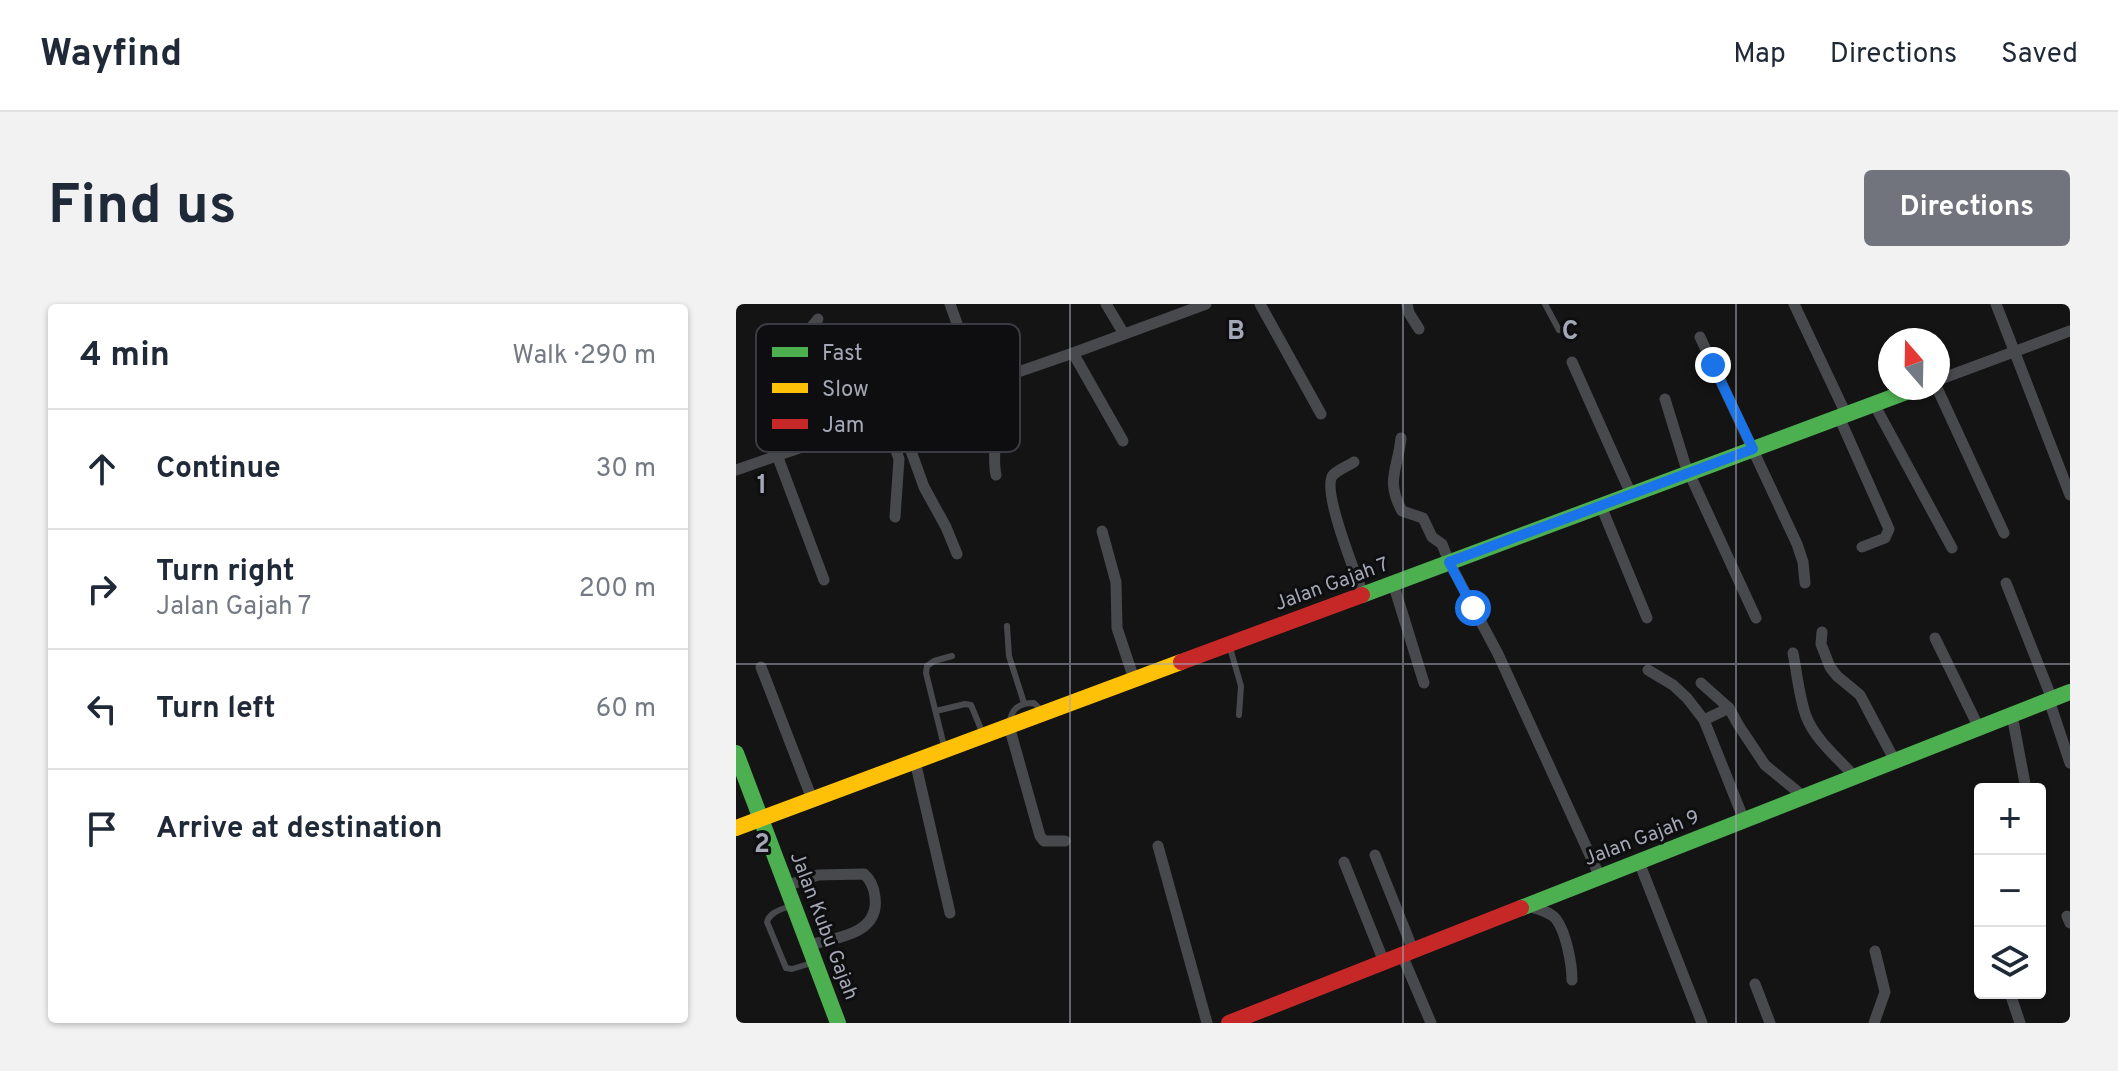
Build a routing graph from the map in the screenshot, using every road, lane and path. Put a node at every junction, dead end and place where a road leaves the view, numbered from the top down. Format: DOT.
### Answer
graph roads {
  1 [pos="950,304"];
  2 [pos="1106,304"];
  3 [pos="1206,304"];
  4 [pos="1260,304"];
  5 [pos="1407,304"];
  6 [pos="1545,304"];
  7 [pos="1794,304"];
  8 [pos="1996,304"];
  9 [pos="1177,309"];
  10 [pos="818,319"];
  11 [pos="814,324"];
  12 [pos="957,324"];
  13 [pos="1419,329"];
  14 [pos="1559,330"];
  15 [pos="2070,331"];
  16 [pos="1124,334"];
  17 [pos="1700,337"];
  18 [pos="2014,352"];
  19 [pos="1073,353"];
  20 [pos="1572,362"];
  21 [pos="1020,371"];
  22 [pos="1950,376"];
  23 [pos="1665,399"];
  24 [pos="1885,400"];
  25 [pos="1943,400"];
  26 [pos="1874,404"];
  27 [pos="1321,414"];
  28 [pos="1842,416"];
  29 [pos="1401,438"];
  30 [pos="1123,441"];
  31 [pos="1753,449"];
  32 [pos="786,452"];
  33 [pos="897,452"];
  34 [pos="911,452"];
  35 [pos="995,452"];
  36 [pos="777,455"];
  37 [pos="1354,462"];
  38 [pos="736,470"];
  39 [pos="1690,472"];
  40 [pos="996,475"];
  41 [pos="1631,494"];
  42 [pos="2070,495"];
  43 [pos="1601,506"];
  44 [pos="895,517"];
  45 [pos="1102,531"];
  46 [pos="2004,533"];
  47 [pos="1862,547"];
  48 [pos="1952,548"];
  49 [pos="957,554"];
  50 [pos="1449,562"];
  51 [pos="824,580"];
  52 [pos="1393,583"];
  53 [pos="1805,583"];
  54 [pos="2006,583"];
  55 [pos="1363,594"];
  56 [pos="1647,618"];
  57 [pos="1756,618"];
  58 [pos="1007,626"];
  59 [pos="1822,632"];
  60 [pos="1935,638"];
  61 [pos="1229,644"];
  62 [pos="1793,653"];
  63 [pos="952,656"];
  64 [pos="761,667"];
  65 [pos="1648,670"];
  66 [pos="1134,679"];
  67 [pos="1424,683"];
  68 [pos="1701,683"];
  69 [pos="2070,692"];
  70 [pos="2050,700"];
  71 [pos="1024,703"];
  72 [pos="1729,708"];
  73 [pos="936,711"];
  74 [pos="1044,713"];
  75 [pos="1239,715"];
  76 [pos="2012,715"];
  77 [pos="1704,720"];
  78 [pos="1009,726"];
  79 [pos="1979,728"];
  80 [pos="983,736"];
  81 [pos="945,750"];
  82 [pos="736,753"];
  83 [pos="915,761"];
  84 [pos="1895,761"];
  85 [pos="2070,763"];
  86 [pos="1855,777"];
  87 [pos="2025,783"];
  88 [pos="1803,796"];
  89 [pos="812,799"];
  90 [pos="761,818"];
  91 [pos="1744,820"];
  92 [pos="736,828"];
  93 [pos="1065,841"];
  94 [pos="1158,846"];
  95 [pos="1375,855"];
  96 [pos="1344,862"];
  97 [pos="1639,862"];
  98 [pos="1600,877"];
  99 [pos="786,886"];
  100 [pos="793,905"];
  101 [pos="1527,906"];
  102 [pos="950,913"];
  103 [pos="808,945"];
  104 [pos="1875,951"];
  105 [pos="1407,953"];
  106 [pos="815,962"];
  107 [pos="1384,962"];
  108 [pos="1572,980"];
  109 [pos="1755,984"];
  110 [pos="2012,999"];
  111 [pos="838,1023"];
  112 [pos="1207,1023"];
  113 [pos="1231,1023"];
  114 [pos="1431,1023"];
  115 [pos="1702,1023"];
  116 [pos="1770,1023"];
  117 [pos="1874,1023"];
  118 [pos="2020,1023"];
  1 -- 12 [label="street"];
  2 -- 16 [label="street"];
  3 -- 9 [label="street"];
  4 -- 27 [label="street"];
  5 -- 13 [label="street"];
  6 -- 14 [label="lane"];
  7 -- 28 [label="street"];
  8 -- 18 [label="street"];
  9 -- 16 [label="street"];
  10 -- 11 [label="street"];
  15 -- 18 [label="street"];
  16 -- 19 [label="street"];
  17 -- 31 [label="street"];
  18 -- 22 [label="street"];
  18 -- 42 [label="street"];
  19 -- 21 [label="street"];
  19 -- 30 [label="street"];
  20 -- 41 [label="street"];
  23 -- 39 [label="street"];
  24 -- 26 [label="street, Jalan Gajah 7"];
  25 -- 46 [label="street"];
  26 -- 28 [label="street, Jalan Gajah 7"];
  26 -- 48 [label="street"];
  28 -- 31 [label="street, Jalan Gajah 7"];
  28 -- 47 [label="street"];
  29 -- 50 [label="street"];
  31 -- 39 [label="street, Jalan Gajah 7"];
  31 -- 53 [label="street"];
  32 -- 36 [label="street"];
  33 -- 44 [label="street"];
  34 -- 49 [label="street"];
  35 -- 40 [label="street"];
  36 -- 38 [label="street"];
  36 -- 51 [label="street"];
  37 -- 55 [label="street"];
  39 -- 41 [label="street, Jalan Gajah 7"];
  39 -- 57 [label="street"];
  41 -- 43 [label="street, Jalan Gajah 7"];
  43 -- 50 [label="street, Jalan Gajah 7"];
  43 -- 56 [label="street"];
  45 -- 66 [label="street"];
  50 -- 52 [label="street, Jalan Gajah 7"];
  50 -- 98 [label="street"];
  52 -- 55 [label="street, Jalan Gajah 7"];
  52 -- 67 [label="street"];
  54 -- 70 [label="street"];
  55 -- 61 [label="street, Jalan Gajah 7"];
  58 -- 71 [label="lane"];
  59 -- 84 [label="street"];
  60 -- 79 [label="street"];
  61 -- 66 [label="street, Jalan Gajah 7"];
  61 -- 75 [label="lane"];
  62 -- 86 [label="street"];
  63 -- 73 [label="lane"];
  64 -- 89 [label="street"];
  65 -- 77 [label="street"];
  66 -- 74 [label="street, Jalan Gajah 7"];
  68 -- 72 [label="street"];
  69 -- 70 [label="street, Jalan Gajah 9"];
  70 -- 76 [label="street, Jalan Gajah 9"];
  70 -- 85 [label="street"];
  71 -- 74 [label="lane"];
  71 -- 78 [label="lane"];
  72 -- 77 [label="street"];
  72 -- 88 [label="street"];
  73 -- 80 [label="lane"];
  73 -- 81 [label="lane"];
  74 -- 78 [label="street, Jalan Gajah 7"];
  76 -- 79 [label="street, Jalan Gajah 9"];
  76 -- 87 [label="street"];
  77 -- 91 [label="street"];
  78 -- 80 [label="street, Jalan Gajah 7"];
  78 -- 93 [label="street"];
  79 -- 84 [label="street, Jalan Gajah 9"];
  80 -- 81 [label="street, Jalan Gajah 7"];
  81 -- 83 [label="street, Jalan Gajah 7"];
  82 -- 90 [label="street, Jalan Kubu Gajah"];
  83 -- 89 [label="street, Jalan Gajah 7"];
  83 -- 102 [label="street"];
  84 -- 86 [label="street, Jalan Gajah 9"];
  86 -- 88 [label="street, Jalan Gajah 9"];
  88 -- 91 [label="street, Jalan Gajah 9"];
  89 -- 90 [label="street, Jalan Gajah 7"];
  90 -- 92 [label="street, Jalan Gajah 7"];
  90 -- 99 [label="street, Jalan Kubu Gajah"];
  91 -- 97 [label="street, Jalan Gajah 9"];
  94 -- 112 [label="street"];
  95 -- 105 [label="street"];
  96 -- 107 [label="street"];
  97 -- 98 [label="street, Jalan Gajah 9"];
  97 -- 115 [label="street"];
  98 -- 101 [label="street, Jalan Gajah 9"];
  99 -- 100 [label="street, Jalan Kubu Gajah"];
  99 -- 103 [label="street"];
  100 -- 103 [label="street, Jalan Kubu Gajah"];
  100 -- 106 [label="lane"];
  101 -- 105 [label="street, Jalan Gajah 9"];
  101 -- 108 [label="street"];
  103 -- 106 [label="street, Jalan Kubu Gajah"];
  104 -- 117 [label="street"];
  105 -- 107 [label="street, Jalan Gajah 9"];
  105 -- 114 [label="street"];
  106 -- 111 [label="street, Jalan Kubu Gajah"];
  107 -- 113 [label="street, Jalan Gajah 9"];
  109 -- 116 [label="street"];
  110 -- 118 [label="street"];
}
